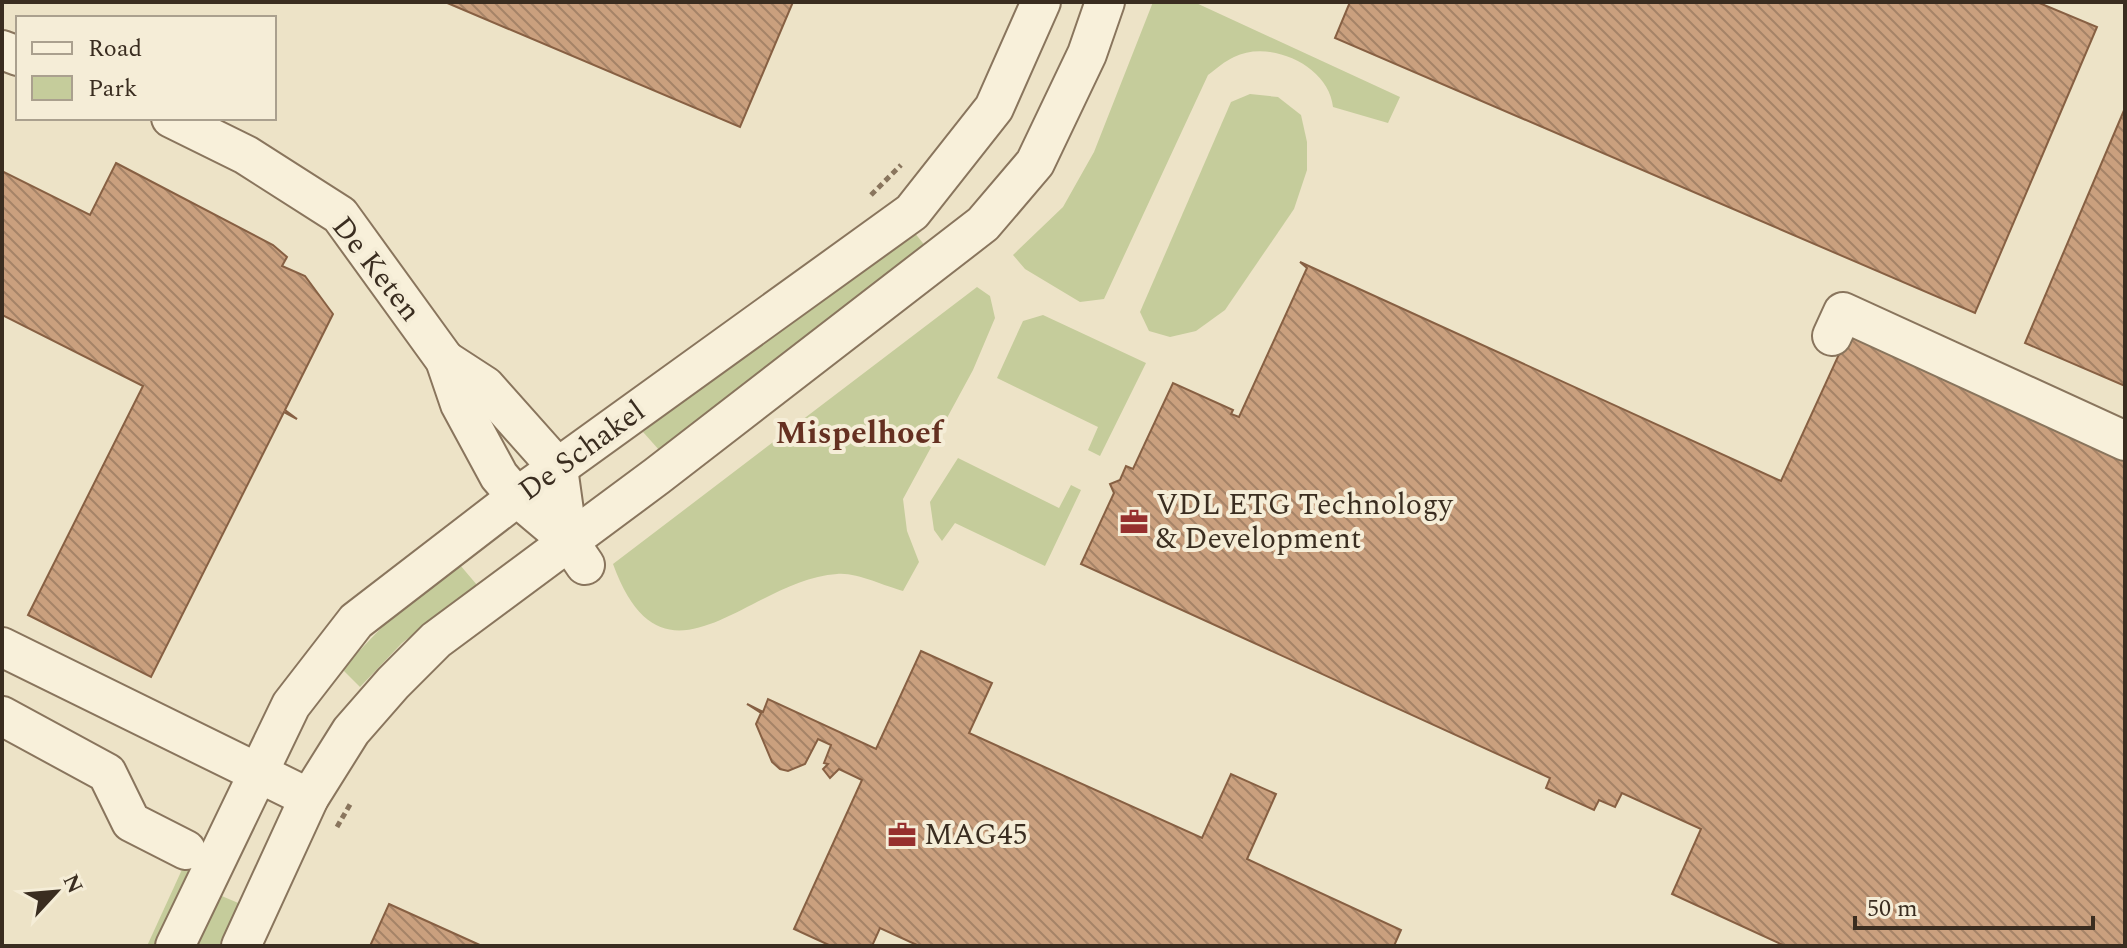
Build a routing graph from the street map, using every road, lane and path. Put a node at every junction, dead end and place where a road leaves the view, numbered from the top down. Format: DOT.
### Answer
graph roads {
  1 [pos="1041,2"];
  2 [pos="1105,2"];
  3 [pos="175,120"];
  4 [pos="1832,336"];
  5 [pos="433,368"];
  6 [pos="2125,441"];
  7 [pos="558,468"];
  8 [pos="517,497"];
  9 [pos="577,553"];
  10 [pos="2,647"];
  11 [pos="2,716"];
  12 [pos="257,773"];
  13 [pos="309,798"];
  14 [pos="186,850"];
  15 [pos="175,946"];
  16 [pos="241,946"];
  1 -- 7 [label="street, De Schakel"];
  2 -- 9 [label="street"];
  3 -- 5 [label="street, De Keten"];
  4 -- 6 [label="street"];
  5 -- 7 [label="street, De Keten"];
  5 -- 8 [label="street, De Keten"];
  7 -- 8 [label="street, De Schakel"];
  7 -- 9 [label="street"];
  8 -- 9 [label="street, De Keten"];
  8 -- 12 [label="street, De Schakel"];
  9 -- 13 [label="street"];
  10 -- 12 [label="street"];
  11 -- 14 [label="street"];
  12 -- 13 [label="street"];
  12 -- 15 [label="street, De Schakel"];
  13 -- 16 [label="street"];
}
